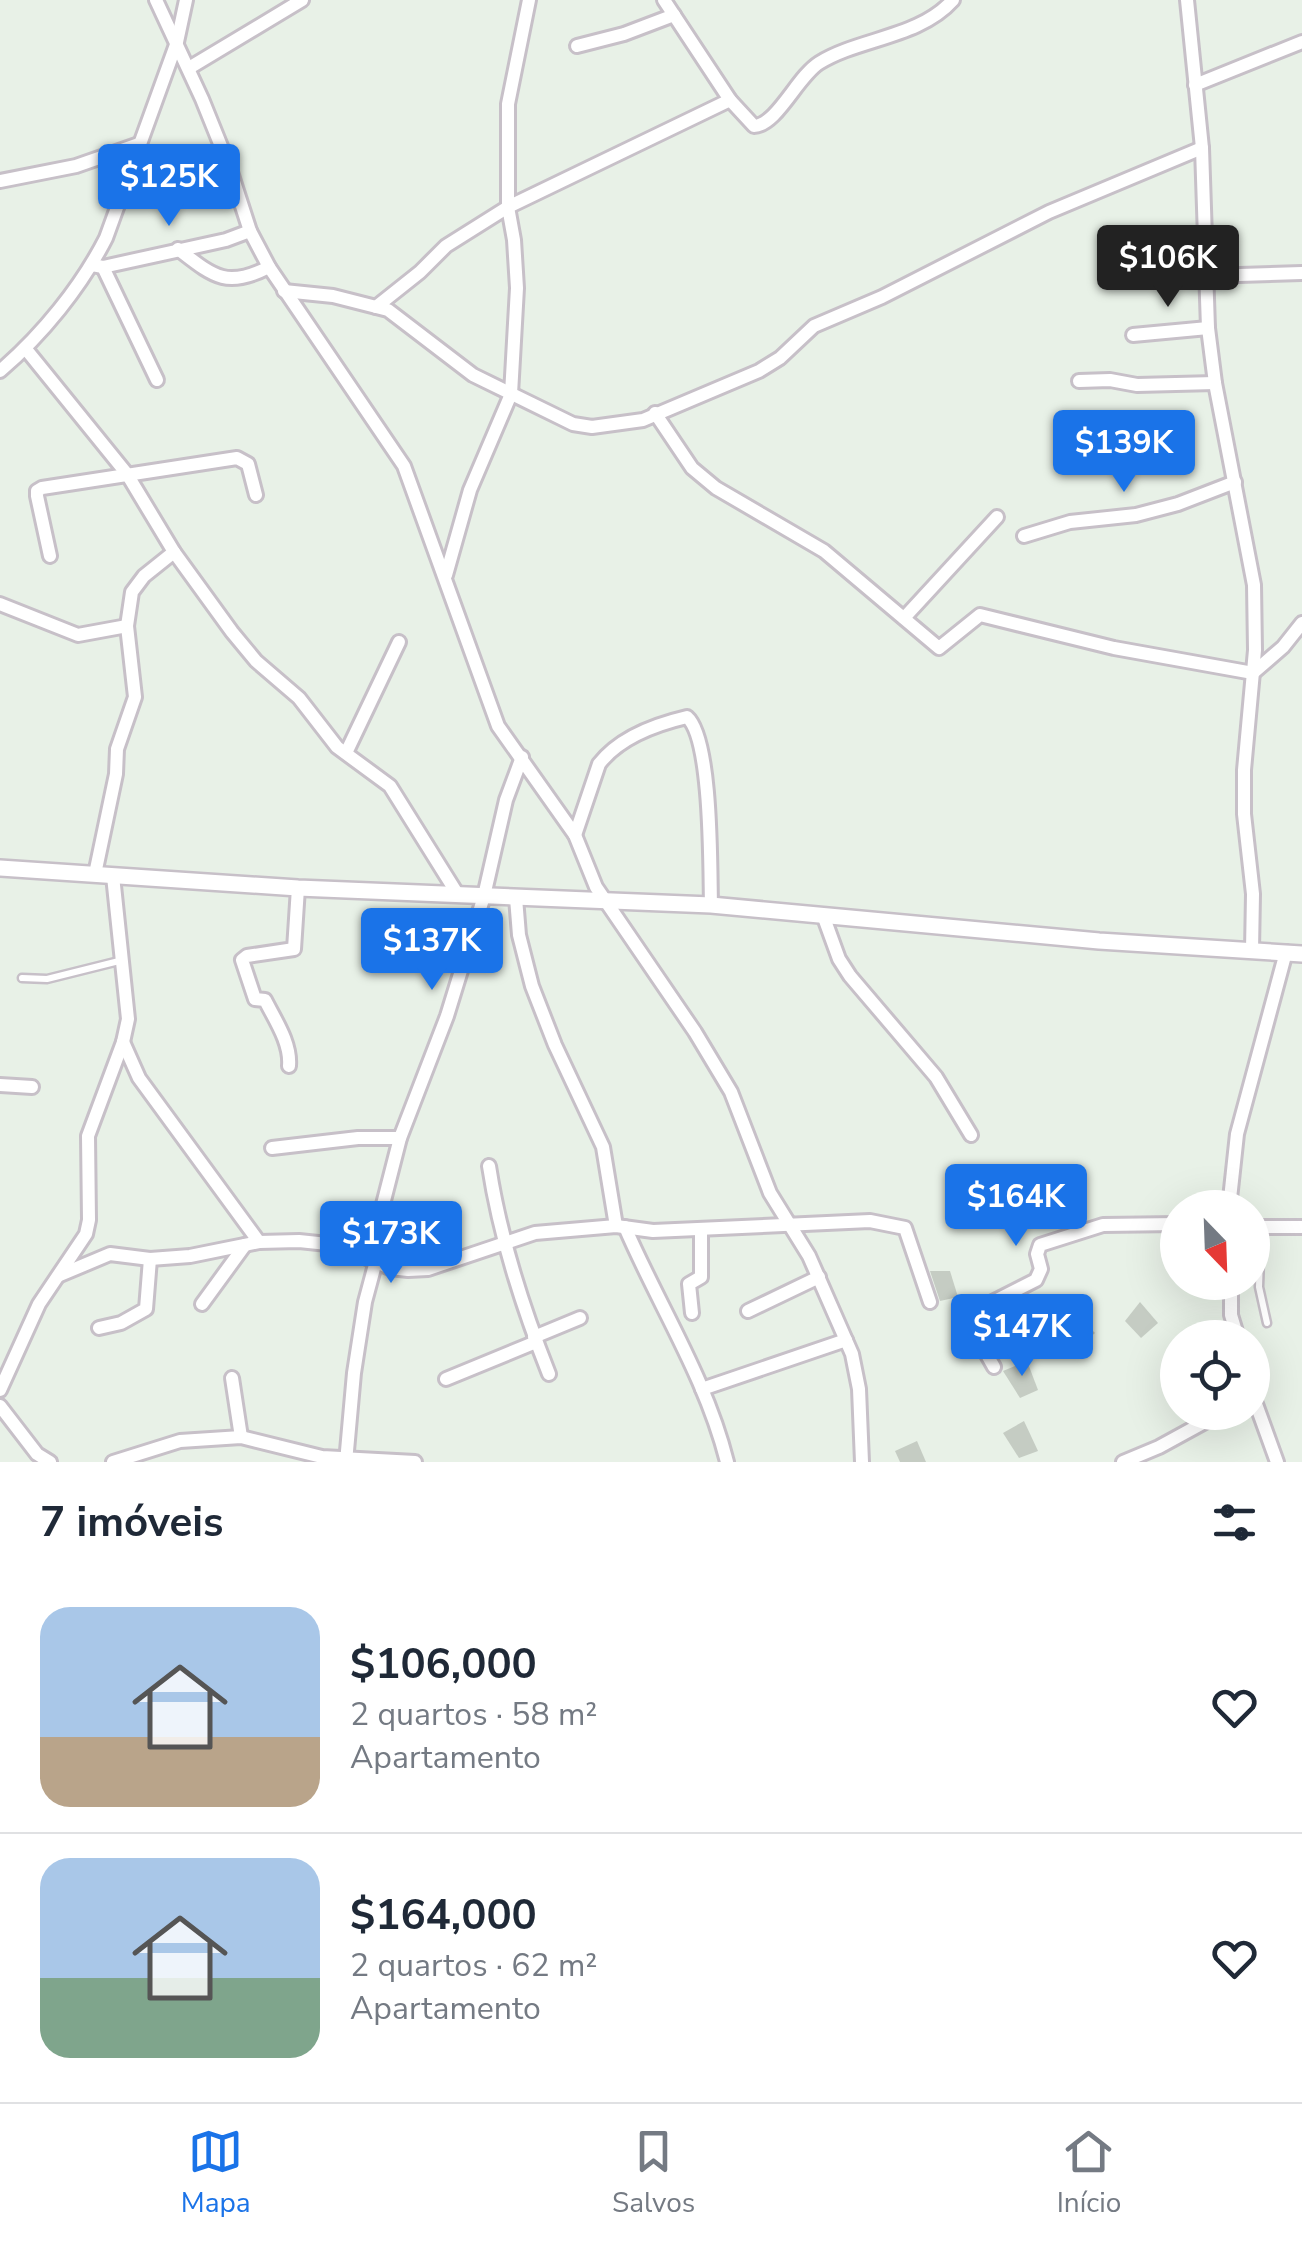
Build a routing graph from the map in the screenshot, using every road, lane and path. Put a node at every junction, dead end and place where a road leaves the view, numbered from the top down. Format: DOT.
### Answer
graph roads {
  1 [pos="156,0"];
  2 [pos="186,0"];
  3 [pos="302,0"];
  4 [pos="529,0"];
  5 [pos="664,0"];
  6 [pos="952,0"];
  7 [pos="1187,0"];
  8 [pos="674,14"];
  9 [pos="177,42"];
  10 [pos="1302,42"];
  11 [pos="577,46"];
  12 [pos="189,68"];
  13 [pos="1196,85"];
  14 [pos="730,100"];
  15 [pos="138,144"];
  16 [pos="1202,148"];
  17 [pos="0,181"];
  18 [pos="508,208"];
  19 [pos="250,231"];
  20 [pos="178,249"];
  21 [pos="98,266"];
  22 [pos="268,267"];
  23 [pos="1302,273"];
  24 [pos="1207,276"];
  25 [pos="284,290"];
  26 [pos="376,307"];
  27 [pos="1208,328"];
  28 [pos="1133,334"];
  29 [pos="25,348"];
  30 [pos="0,371"];
  31 [pos="158,380"];
  32 [pos="1079,381"];
  33 [pos="1215,383"];
  34 [pos="510,394"];
  35 [pos="654,413"];
  36 [pos="128,474"];
  37 [pos="1236,482"];
  38 [pos="256,495"];
  39 [pos="997,518"];
  40 [pos="1024,536"];
  41 [pos="174,552"];
  42 [pos="50,556"];
  43 [pos="446,575"];
  44 [pos="0,604"];
  45 [pos="904,618"];
  46 [pos="1302,623"];
  47 [pos="127,626"];
  48 [pos="399,642"];
  49 [pos="1253,673"];
  50 [pos="346,753"];
  51 [pos="522,756"];
  52 [pos="575,834"];
  53 [pos="0,868"];
  54 [pos="95,874"];
  55 [pos="112,876"];
  56 [pos="298,888"];
  57 [pos="458,895"];
  58 [pos="484,896"];
  59 [pos="516,898"];
  60 [pos="606,900"];
  61 [pos="712,905"];
  62 [pos="823,915"];
  63 [pos="1252,950"];
  64 [pos="1294,953"];
  65 [pos="119,962"];
  66 [pos="22,978"];
  67 [pos="123,1042"];
  68 [pos="289,1066"];
  69 [pos="0,1086"];
  70 [pos="32,1087"];
  71 [pos="971,1135"];
  72 [pos="400,1138"];
  73 [pos="272,1148"];
  74 [pos="489,1166"];
  75 [pos="1232,1190"];
  76 [pos="786,1222"];
  77 [pos="1160,1224"];
  78 [pos="620,1226"];
  79 [pos="1270,1227"];
  80 [pos="1302,1227"];
  81 [pos="700,1230"];
  82 [pos="506,1240"];
  83 [pos="252,1244"];
  84 [pos="150,1258"];
  85 [pos="376,1261"];
  86 [pos="60,1276"];
  87 [pos="819,1277"];
  88 [pos="930,1302"];
  89 [pos="202,1304"];
  90 [pos="748,1310"];
  91 [pos="692,1313"];
  92 [pos="580,1318"];
  93 [pos="99,1328"];
  94 [pos="535,1340"];
  95 [pos="846,1340"];
  96 [pos="994,1367"];
  97 [pos="549,1374"];
  98 [pos="232,1378"];
  99 [pos="446,1380"];
  100 [pos="702,1389"];
  101 [pos="0,1390"];
  102 [pos="1,1410"];
  103 [pos="1190,1430"];
  104 [pos="1266,1430"];
  105 [pos="241,1437"];
  106 [pos="149,1457"];
  107 [pos="346,1460"];
  108 [pos="50,1462"];
  109 [pos="113,1462"];
  110 [pos="415,1462"];
  111 [pos="727,1462"];
  112 [pos="861,1462"];
  113 [pos="1123,1462"];
  114 [pos="1277,1462"];
  1 -- 9 [label="street"];
  2 -- 9 [label="street"];
  3 -- 12 [label="street"];
  4 -- 18 [label="street"];
  5 -- 8 [label="street"];
  6 -- 14 [label="street"];
  7 -- 13 [label="street"];
  8 -- 11 [label="street"];
  8 -- 14 [label="street"];
  9 -- 12 [label="street"];
  9 -- 15 [label="street"];
  10 -- 13 [label="street"];
  12 -- 19 [label="street"];
  13 -- 16 [label="street"];
  14 -- 18 [label="street"];
  15 -- 17 [label="street"];
  15 -- 21 [label="street"];
  16 -- 24 [label="street"];
  16 -- 35 [label="street"];
  18 -- 26 [label="street"];
  18 -- 34 [label="street"];
  19 -- 20 [label="street"];
  19 -- 22 [label="street"];
  20 -- 21 [label="street"];
  20 -- 22 [label="street"];
  21 -- 29 [label="street"];
  21 -- 31 [label="street"];
  22 -- 25 [label="street"];
  23 -- 24 [label="street"];
  24 -- 27 [label="street"];
  25 -- 26 [label="street"];
  25 -- 43 [label="street"];
  26 -- 34 [label="street"];
  27 -- 28 [label="street"];
  27 -- 33 [label="street"];
  29 -- 30 [label="street"];
  29 -- 36 [label="street"];
  32 -- 33 [label="street"];
  33 -- 37 [label="street"];
  34 -- 35 [label="street"];
  34 -- 43 [label="street"];
  35 -- 45 [label="street"];
  36 -- 38 [label="street"];
  36 -- 41 [label="street"];
  36 -- 42 [label="street"];
  37 -- 40 [label="street"];
  37 -- 49 [label="street"];
  39 -- 45 [label="street"];
  41 -- 47 [label="street"];
  41 -- 50 [label="street"];
  43 -- 51 [label="street"];
  44 -- 47 [label="street"];
  45 -- 49 [label="street"];
  46 -- 49 [label="street"];
  47 -- 54 [label="street"];
  48 -- 50 [label="street"];
  49 -- 63 [label="street"];
  50 -- 57 [label="street"];
  51 -- 52 [label="street"];
  51 -- 58 [label="street"];
  52 -- 60 [label="street"];
  52 -- 61 [label="street"];
  53 -- 54 [label="street"];
  54 -- 55 [label="street"];
  55 -- 56 [label="street"];
  55 -- 65 [label="street"];
  56 -- 57 [label="street"];
  56 -- 68 [label="street"];
  57 -- 58 [label="street"];
  58 -- 59 [label="street"];
  58 -- 72 [label="street"];
  59 -- 60 [label="street"];
  59 -- 78 [label="street"];
  60 -- 61 [label="street"];
  60 -- 76 [label="street"];
  61 -- 62 [label="street"];
  62 -- 63 [label="street"];
  62 -- 71 [label="street"];
  63 -- 64 [label="street"];
  64 -- 75 [label="street"];
  65 -- 66 [label="lane"];
  65 -- 67 [label="street"];
  67 -- 83 [label="street"];
  67 -- 86 [label="street"];
  69 -- 70 [label="street"];
  72 -- 73 [label="street"];
  72 -- 85 [label="street"];
  74 -- 82 [label="street"];
  76 -- 81 [label="street"];
  76 -- 87 [label="street"];
  76 -- 88 [label="street"];
  77 -- 96 [label="street"];
  78 -- 81 [label="street"];
  78 -- 82 [label="street"];
  78 -- 100 [label="street"];
  79 -- 80 [label="street"];
  81 -- 91 [label="street"];
  82 -- 85 [label="street"];
  82 -- 94 [label="street"];
  83 -- 84 [label="street"];
  83 -- 85 [label="street"];
  83 -- 89 [label="street"];
  84 -- 86 [label="street"];
  84 -- 93 [label="street"];
  85 -- 107 [label="street"];
  86 -- 101 [label="street"];
  87 -- 90 [label="street"];
  87 -- 95 [label="street"];
  92 -- 94 [label="street"];
  94 -- 97 [label="street"];
  94 -- 99 [label="street"];
  95 -- 100 [label="street"];
  95 -- 112 [label="street"];
  98 -- 105 [label="street"];
  100 -- 111 [label="street"];
  102 -- 108 [label="street"];
  103 -- 113 [label="street"];
  104 -- 114 [label="street"];
  105 -- 106 [label="street"];
  105 -- 107 [label="street"];
  106 -- 109 [label="street"];
  107 -- 110 [label="street"];
}
